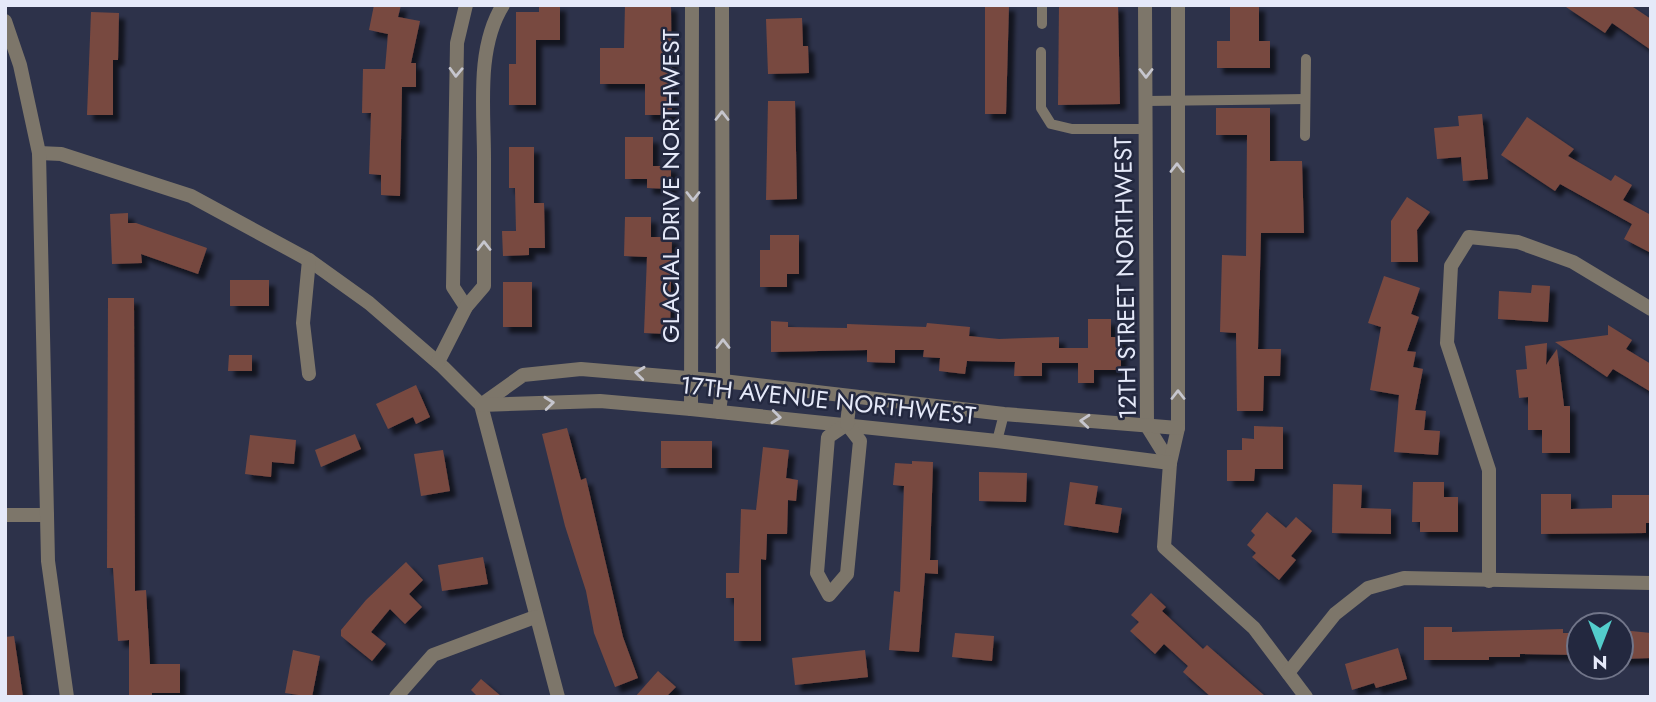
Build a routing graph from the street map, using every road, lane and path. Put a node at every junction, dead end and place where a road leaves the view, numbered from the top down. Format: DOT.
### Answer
graph roads {
  1 [pos="466,5"];
  2 [pos="503,5"];
  3 [pos="692,5"];
  4 [pos="722,5"];
  5 [pos="1042,5"];
  6 [pos="1145,5"];
  7 [pos="1178,5"];
  8 [pos="5,21"];
  9 [pos="1042,23"];
  10 [pos="1041,52"];
  11 [pos="1306,59"];
  12 [pos="1305,99"];
  13 [pos="1146,101"];
  14 [pos="1177,101"];
  15 [pos="1146,129"];
  16 [pos="1305,136"];
  17 [pos="39,153"];
  18 [pos="309,260"];
  19 [pos="466,307"];
  20 [pos="1651,309"];
  21 [pos="438,362"];
  22 [pos="309,373"];
  23 [pos="693,378"];
  24 [pos="723,381"];
  25 [pos="850,397"];
  26 [pos="481,405"];
  27 [pos="691,409"];
  28 [pos="719,412"];
  29 [pos="1004,414"];
  30 [pos="847,424"];
  31 [pos="1147,426"];
  32 [pos="1178,428"];
  33 [pos="997,441"];
  34 [pos="1170,463"];
  35 [pos="5,515"];
  36 [pos="47,515"];
  37 [pos="1489,581"];
  38 [pos="1651,583"];
  39 [pos="536,617"];
  40 [pos="1288,673"];
  41 [pos="67,697"];
  42 [pos="396,697"];
  43 [pos="558,697"];
  44 [pos="1306,697"];
  1 -- 19 [label="street, one-way"];
  19 -- 2 [label="street, one-way"];
  3 -- 23 [label="street, GLACIAL DRIVE NORTHWEST, one-way"];
  24 -- 4 [label="street, one-way"];
  5 -- 9 [label="lane"];
  6 -- 13 [label="street, 12TH STREET NORTHWEST, one-way"];
  7 -- 14 [label="street"];
  8 -- 17 [label="street"];
  10 -- 15 [label="lane"];
  11 -- 12 [label="lane"];
  12 -- 14 [label="lane"];
  12 -- 16 [label="lane"];
  13 -- 14 [label="lane"];
  13 -- 15 [label="street, 12TH STREET NORTHWEST"];
  32 -- 14 [label="street, one-way"];
  15 -- 31 [label="street, 12TH STREET NORTHWEST"];
  17 -- 18 [label="street"];
  17 -- 36 [label="street"];
  18 -- 21 [label="street"];
  18 -- 22 [label="street"];
  19 -- 21 [label="street"];
  20 -- 37 [label="street"];
  21 -- 26 [label="street"];
  23 -- 24 [label="street"];
  23 -- 26 [label="street, one-way"];
  23 -- 27 [label="street, GLACIAL DRIVE NORTHWEST"];
  24 -- 25 [label="street"];
  24 -- 28 [label="street"];
  25 -- 29 [label="street"];
  25 -- 30 [label="street"];
  26 -- 27 [label="street, 17TH AVENUE NORTHWEST, one-way"];
  26 -- 39 [label="street"];
  27 -- 28 [label="street, 17TH AVENUE NORTHWEST"];
  28 -- 30 [label="street, 17TH AVENUE NORTHWEST, one-way"];
  31 -- 29 [label="street, one-way"];
  29 -- 33 [label="lane"];
  30 -- 30 [label="street"];
  30 -- 33 [label="street, 17TH AVENUE NORTHWEST"];
  31 -- 32 [label="street"];
  31 -- 34 [label="street, 12TH STREET NORTHWEST"];
  32 -- 34 [label="street"];
  33 -- 34 [label="street, 17TH AVENUE NORTHWEST"];
  34 -- 40 [label="street"];
  35 -- 36 [label="street"];
  36 -- 41 [label="street"];
  37 -- 38 [label="street"];
  37 -- 40 [label="street"];
  39 -- 42 [label="street"];
  39 -- 43 [label="street"];
  40 -- 44 [label="street"];
}
